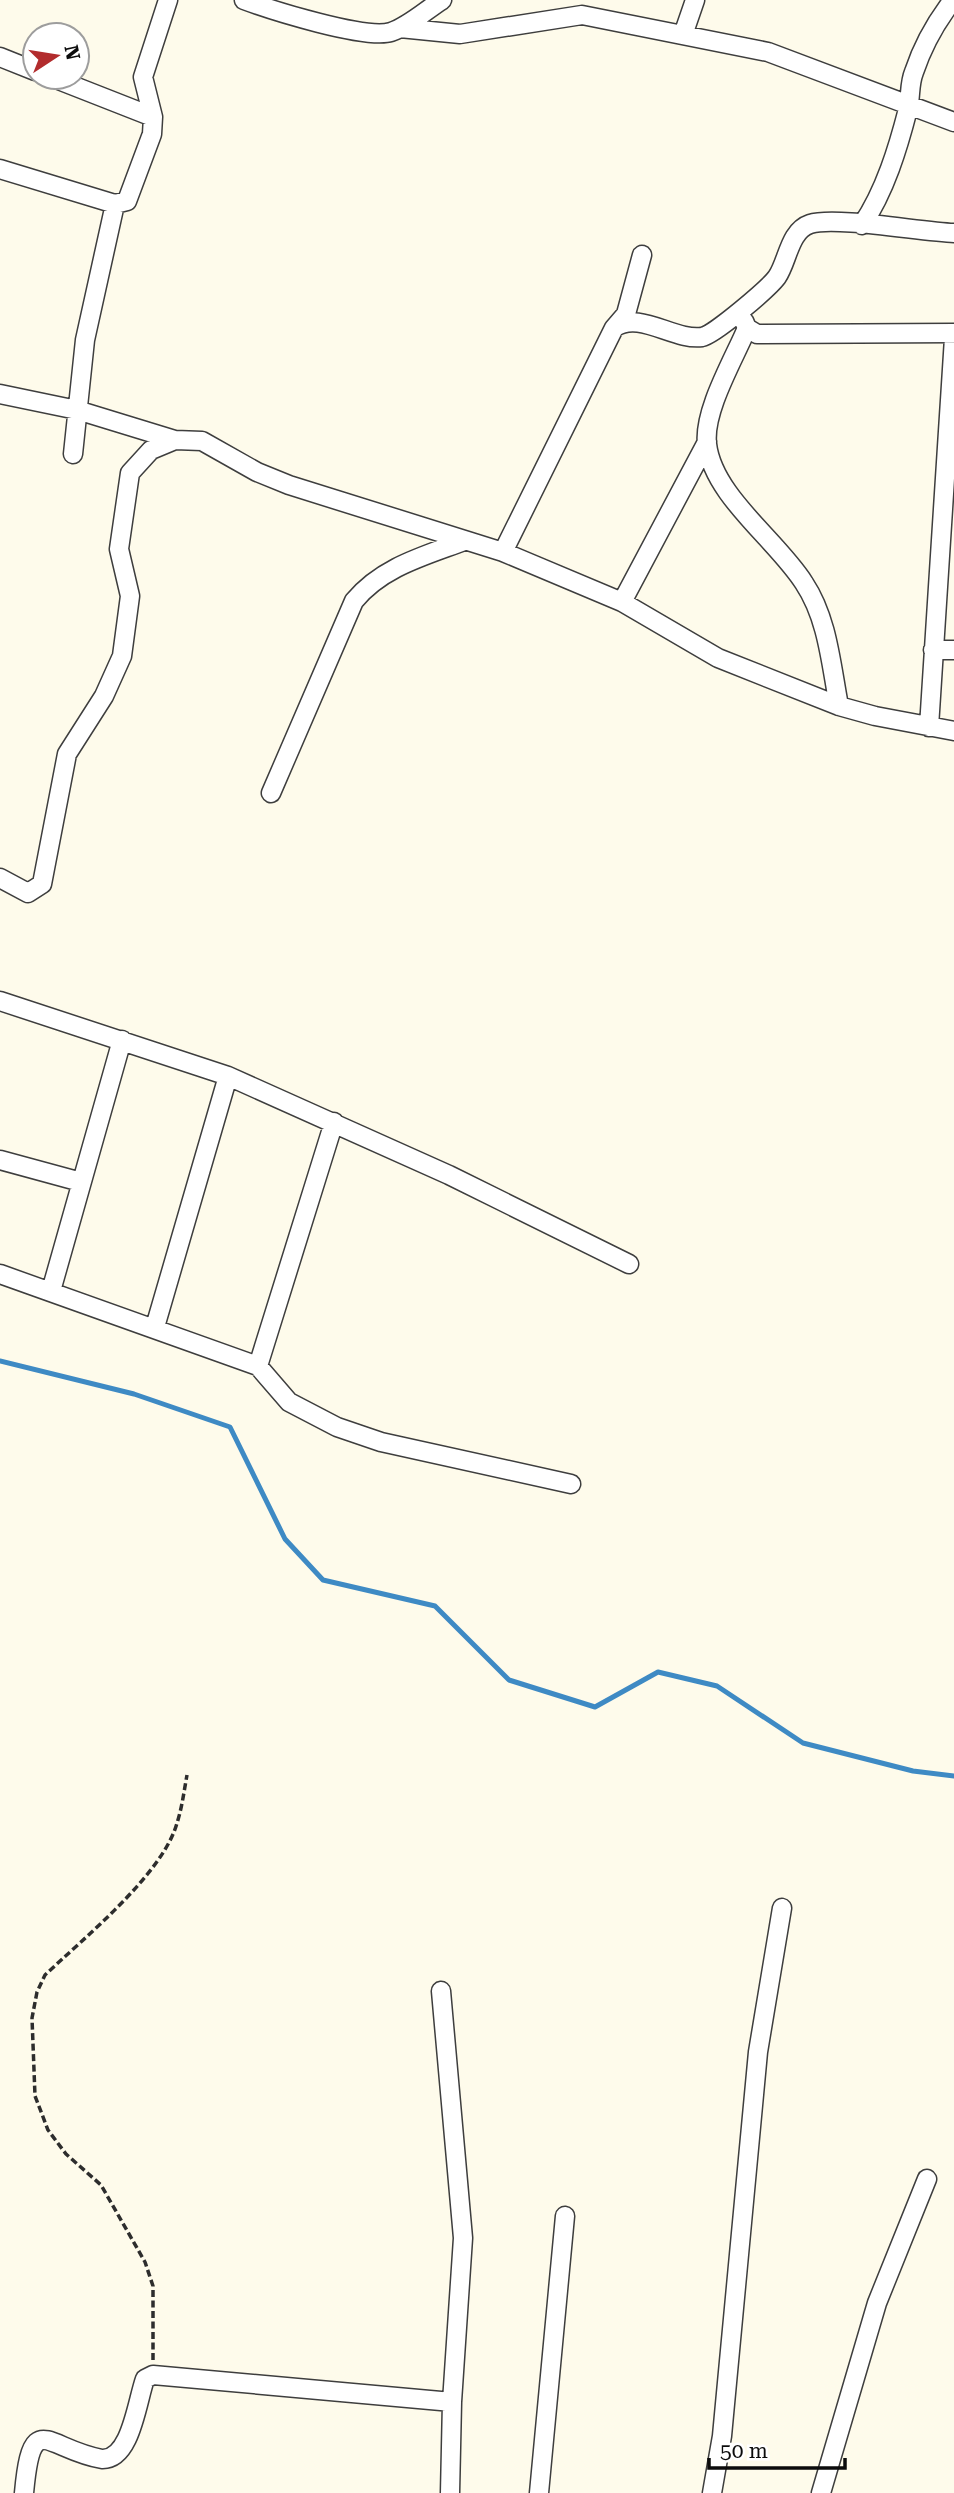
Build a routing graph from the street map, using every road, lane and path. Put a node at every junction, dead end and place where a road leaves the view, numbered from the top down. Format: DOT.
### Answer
graph roads {
  1 [pos="168,0"];
  2 [pos="244,0"];
  3 [pos="442,0"];
  4 [pos="695,0"];
  5 [pos="953,0"];
  6 [pos="400,28"];
  7 [pos="682,35"];
  8 [pos="0,57"];
  9 [pos="21,65"];
  10 [pos="87,91"];
  11 [pos="909,106"];
  12 [pos="153,117"];
  13 [pos="954,122"];
  14 [pos="0,169"];
  15 [pos="116,204"];
  16 [pos="862,225"];
  17 [pos="954,233"];
  18 [pos="642,255"];
  19 [pos="744,305"];
  20 [pos="614,328"];
  21 [pos="747,328"];
  22 [pos="954,335"];
  23 [pos="0,394"];
  24 [pos="77,410"];
  25 [pos="175,440"];
  26 [pos="707,442"];
  27 [pos="72,454"];
  28 [pos="464,541"];
  29 [pos="503,552"];
  30 [pos="622,602"];
  31 [pos="933,650"];
  32 [pos="954,650"];
  33 [pos="839,706"];
  34 [pos="929,727"];
  35 [pos="954,731"];
  36 [pos="271,793"];
  37 [pos="0,878"];
  38 [pos="0,1000"];
  39 [pos="122,1040"];
  40 [pos="228,1076"];
  41 [pos="334,1122"];
  42 [pos="0,1160"];
  43 [pos="81,1182"];
  44 [pos="629,1264"];
  45 [pos="0,1274"];
  46 [pos="51,1291"];
  47 [pos="155,1327"];
  48 [pos="258,1366"];
  49 [pos="571,1484"];
  50 [pos="187,1775"];
  51 [pos="782,1908"];
  52 [pos="441,1991"];
  53 [pos="927,2179"];
  54 [pos="565,2216"];
  55 [pos="153,2375"];
  56 [pos="452,2402"];
  57 [pos="24,2493"];
  58 [pos="450,2493"];
  59 [pos="539,2493"];
  60 [pos="712,2493"];
  61 [pos="821,2493"];
  1 -- 12 [label="street"];
  2 -- 6 [label="street"];
  3 -- 6 [label="street"];
  4 -- 7 [label="street"];
  5 -- 11 [label="street"];
  6 -- 7 [label="street"];
  7 -- 11 [label="street"];
  8 -- 9 [label="street"];
  10 -- 12 [label="street"];
  11 -- 13 [label="street"];
  11 -- 16 [label="street"];
  12 -- 15 [label="street"];
  14 -- 15 [label="street"];
  15 -- 24 [label="street"];
  16 -- 17 [label="street"];
  16 -- 19 [label="street"];
  18 -- 20 [label="street"];
  19 -- 20 [label="street"];
  19 -- 21 [label="street"];
  20 -- 29 [label="street"];
  21 -- 22 [label="street"];
  21 -- 26 [label="street"];
  22 -- 31 [label="street"];
  23 -- 24 [label="street"];
  24 -- 25 [label="street"];
  24 -- 27 [label="street"];
  25 -- 28 [label="street"];
  25 -- 37 [label="street"];
  26 -- 30 [label="street"];
  26 -- 33 [label="street"];
  28 -- 29 [label="street"];
  28 -- 36 [label="street"];
  29 -- 30 [label="street"];
  30 -- 33 [label="street"];
  31 -- 32 [label="street"];
  31 -- 34 [label="street"];
  33 -- 34 [label="street"];
  34 -- 35 [label="street"];
  38 -- 39 [label="street"];
  39 -- 40 [label="street"];
  39 -- 43 [label="street"];
  40 -- 41 [label="street"];
  40 -- 47 [label="street"];
  41 -- 44 [label="street"];
  41 -- 48 [label="street"];
  42 -- 43 [label="street"];
  43 -- 46 [label="street"];
  45 -- 46 [label="street"];
  46 -- 47 [label="street"];
  47 -- 48 [label="street"];
  48 -- 49 [label="street"];
  50 -- 55 [label="path"];
  51 -- 60 [label="street"];
  52 -- 56 [label="street"];
  53 -- 61 [label="street"];
  54 -- 59 [label="street"];
  55 -- 56 [label="street"];
  55 -- 57 [label="street"];
  56 -- 58 [label="street"];
}
